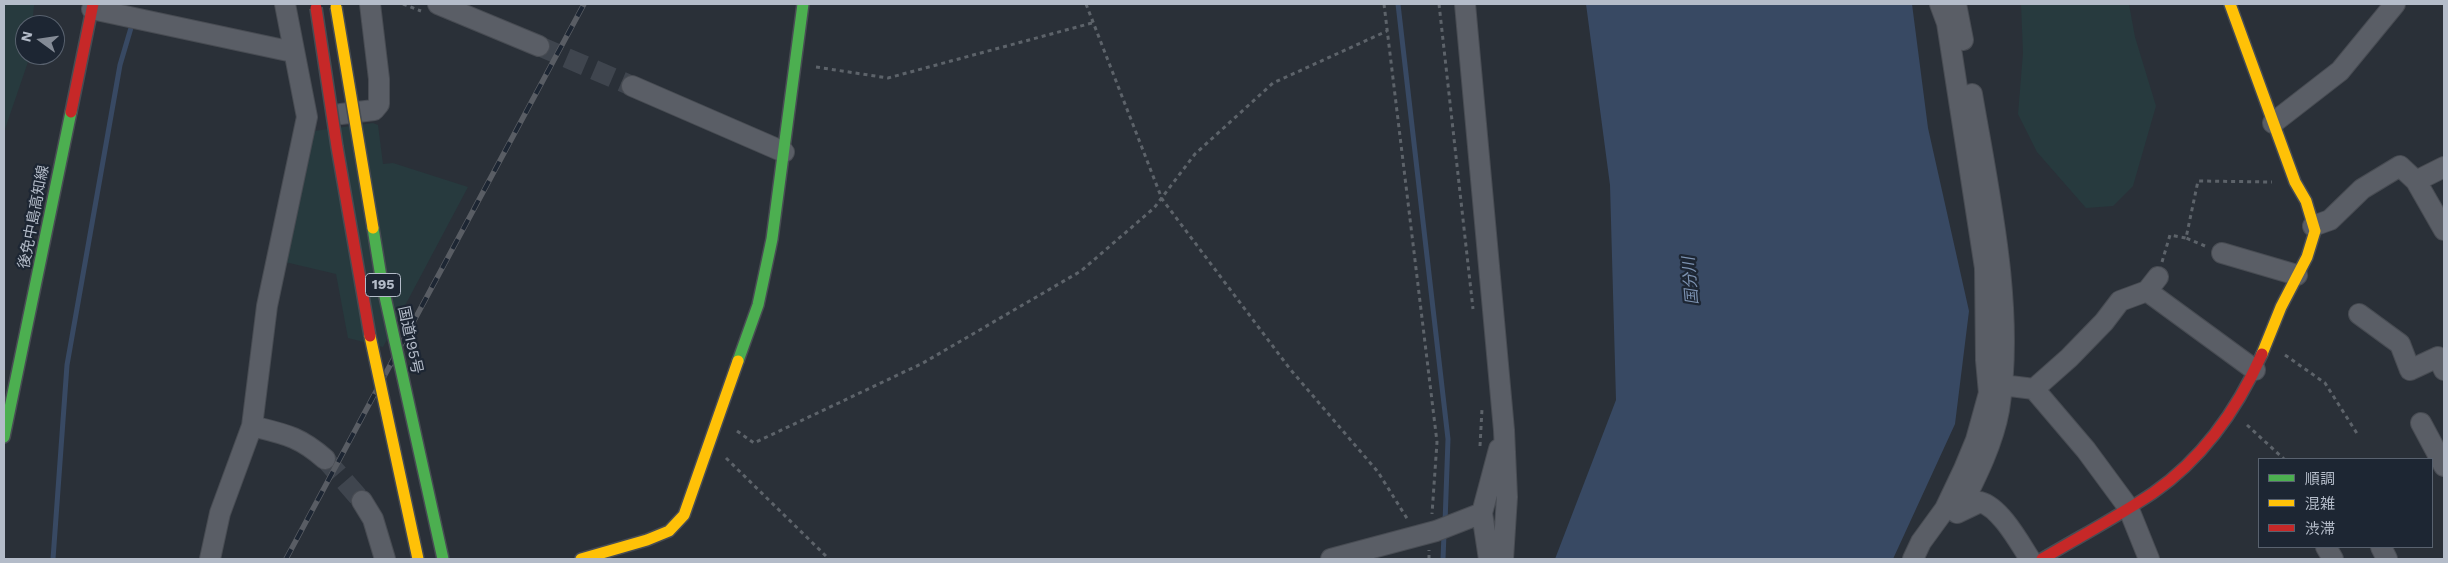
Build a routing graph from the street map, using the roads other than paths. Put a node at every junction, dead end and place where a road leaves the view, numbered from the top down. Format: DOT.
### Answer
graph roads {
  1 [pos="285,4"];
  2 [pos="370,4"];
  3 [pos="438,4"];
  4 [pos="803,4"];
  5 [pos="1465,4"];
  6 [pos="1940,4"];
  7 [pos="1956,4"];
  8 [pos="2230,4"];
  9 [pos="2390,5"];
  10 [pos="92,6"];
  11 [pos="336,7"];
  12 [pos="316,8"];
  13 [pos="539,46"];
  14 [pos="293,52"];
  15 [pos="632,86"];
  16 [pos="307,117"];
  17 [pos="2273,123"];
  18 [pos="784,152"];
  19 [pos="2444,166"];
  20 [pos="2416,181"];
  21 [pos="2313,226"];
  22 [pos="2444,230"];
  23 [pos="2222,253"];
  24 [pos="2297,275"];
  25 [pos="2359,314"];
  26 [pos="2256,370"];
  27 [pos="2444,370"];
  28 [pos="2002,385"];
  29 [pos="2034,389"];
  30 [pos="2421,423"];
  31 [pos="252,426"];
  32 [pos="1504,430"];
  33 [pos="4,437"];
  34 [pos="325,459"];
  35 [pos="2444,466"];
  36 [pos="362,501"];
  37 [pos="2128,507"];
  38 [pos="1957,513"];
  39 [pos="1474,516"];
  40 [pos="210,559"];
  41 [pos="385,559"];
  42 [pos="418,559"];
  43 [pos="443,559"];
  44 [pos="582,559"];
  45 [pos="1331,559"];
  46 [pos="1489,559"];
  47 [pos="1503,559"];
  48 [pos="1913,559"];
  49 [pos="1928,559"];
  50 [pos="2030,559"];
  51 [pos="2042,559"];
  52 [pos="2149,559"];
  1 -- 14 [label="street"];
  2 -- 16 [label="street"];
  3 -- 13 [label="street"];
  4 -- 18 [label="main road"];
  5 -- 32 [label="street"];
  6 -- 48 [label="street"];
  7 -- 28 [label="street"];
  8 -- 17 [label="main road"];
  9 -- 17 [label="street"];
  10 -- 14 [label="street"];
  10 -- 33 [label="main road, 後免中島高知線"];
  11 -- 43 [label="main road, 国道195号 / 195, bridge"];
  12 -- 42 [label="main road, 195, bridge"];
  14 -- 16 [label="street"];
  15 -- 18 [label="street"];
  16 -- 31 [label="street"];
  17 -- 21 [label="main road"];
  18 -- 44 [label="main road"];
  19 -- 20 [label="street"];
  20 -- 21 [label="street"];
  20 -- 22 [label="street"];
  21 -- 24 [label="main road"];
  23 -- 24 [label="street"];
  24 -- 26 [label="main road"];
  25 -- 27 [label="street"];
  26 -- 29 [label="street"];
  26 -- 37 [label="main road"];
  28 -- 29 [label="street"];
  28 -- 38 [label="street"];
  29 -- 37 [label="street"];
  30 -- 35 [label="street"];
  31 -- 34 [label="street"];
  31 -- 40 [label="street"];
  32 -- 39 [label="street"];
  32 -- 47 [label="street"];
  36 -- 41 [label="street"];
  37 -- 51 [label="main road"];
  37 -- 52 [label="street"];
  38 -- 49 [label="street"];
  38 -- 50 [label="street"];
  39 -- 45 [label="street"];
  39 -- 46 [label="street"];
}
